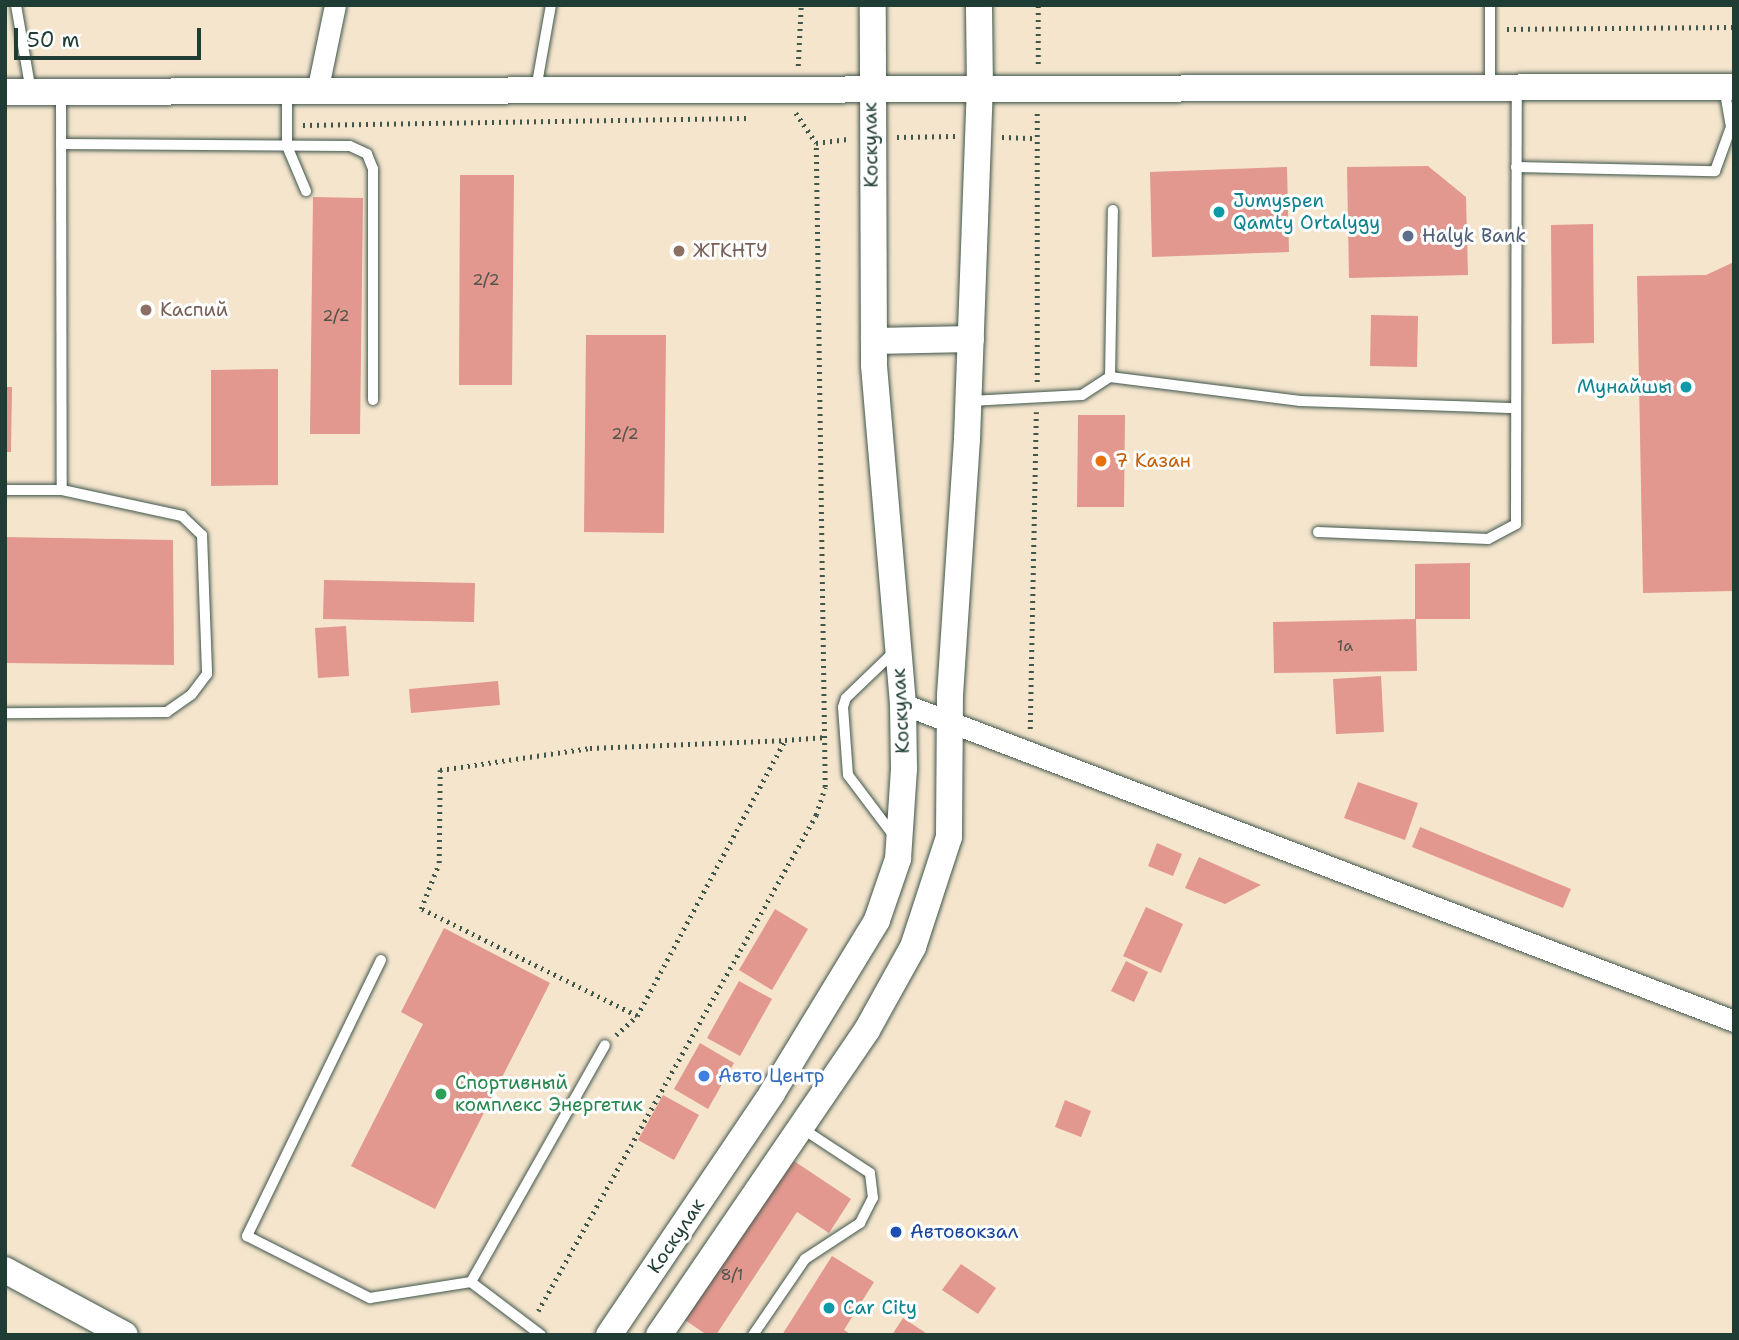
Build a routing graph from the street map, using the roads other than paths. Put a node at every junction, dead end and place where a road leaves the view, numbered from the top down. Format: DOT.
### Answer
graph roads {
  1 [pos="16,5"];
  2 [pos="335,5"];
  3 [pos="551,5"];
  4 [pos="873,5"];
  5 [pos="979,5"];
  6 [pos="1490,5"];
  7 [pos="1490,86"];
  8 [pos="1517,86"];
  9 [pos="1729,87"];
  10 [pos="536,90"];
  11 [pos="870,90"];
  12 [pos="980,90"];
  13 [pos="18,92"];
  14 [pos="61,92"];
  15 [pos="288,92"];
  16 [pos="317,92"];
  17 [pos="61,144"];
  18 [pos="287,146"];
  19 [pos="1516,167"];
  20 [pos="306,191"];
  21 [pos="1113,210"];
  22 [pos="971,339"];
  23 [pos="874,341"];
  24 [pos="1110,377"];
  25 [pos="373,400"];
  26 [pos="969,401"];
  27 [pos="1516,408"];
  28 [pos="5,490"];
  29 [pos="62,490"];
  30 [pos="1318,531"];
  31 [pos="897,649"];
  32 [pos="903,704"];
  33 [pos="5,713"];
  34 [pos="949,722"];
  35 [pos="899,842"];
  36 [pos="381,960"];
  37 [pos="1734,1021"];
  38 [pos="606,1045"];
  39 [pos="800,1127"];
  40 [pos="5,1270"];
  41 [pos="471,1282"];
  42 [pos="125,1335"];
  43 [pos="541,1335"];
  44 [pos="610,1335"];
  45 [pos="659,1335"];
  46 [pos="753,1335"];
  1 -- 13 [label="lane"];
  2 -- 16 [label="street"];
  3 -- 10 [label="lane"];
  4 -- 11 [label="street, Коскулак"];
  5 -- 12 [label="street"];
  6 -- 7 [label="lane"];
  7 -- 8 [label="street"];
  7 -- 12 [label="street"];
  8 -- 9 [label="street"];
  8 -- 19 [label="lane"];
  9 -- 19 [label="lane"];
  10 -- 11 [label="street"];
  10 -- 16 [label="street"];
  11 -- 12 [label="street"];
  11 -- 23 [label="street, Коскулак"];
  12 -- 22 [label="street"];
  13 -- 14 [label="street"];
  14 -- 15 [label="street"];
  14 -- 17 [label="lane"];
  15 -- 16 [label="street"];
  15 -- 18 [label="lane"];
  17 -- 18 [label="lane"];
  17 -- 29 [label="lane"];
  18 -- 20 [label="lane"];
  18 -- 25 [label="lane"];
  19 -- 27 [label="lane"];
  21 -- 24 [label="lane"];
  22 -- 23 [label="street"];
  22 -- 26 [label="street"];
  23 -- 31 [label="street, Коскулак"];
  24 -- 26 [label="lane"];
  24 -- 27 [label="lane"];
  26 -- 34 [label="street"];
  27 -- 30 [label="lane"];
  28 -- 29 [label="lane"];
  29 -- 33 [label="lane"];
  31 -- 32 [label="street, Коскулак"];
  31 -- 35 [label="lane"];
  32 -- 34 [label="street"];
  32 -- 35 [label="street, Коскулак"];
  34 -- 37 [label="street"];
  34 -- 39 [label="street"];
  35 -- 44 [label="street, Коскулак"];
  36 -- 41 [label="lane"];
  38 -- 41 [label="lane"];
  39 -- 45 [label="street"];
  39 -- 46 [label="lane"];
  40 -- 42 [label="street"];
  41 -- 43 [label="lane"];
}
